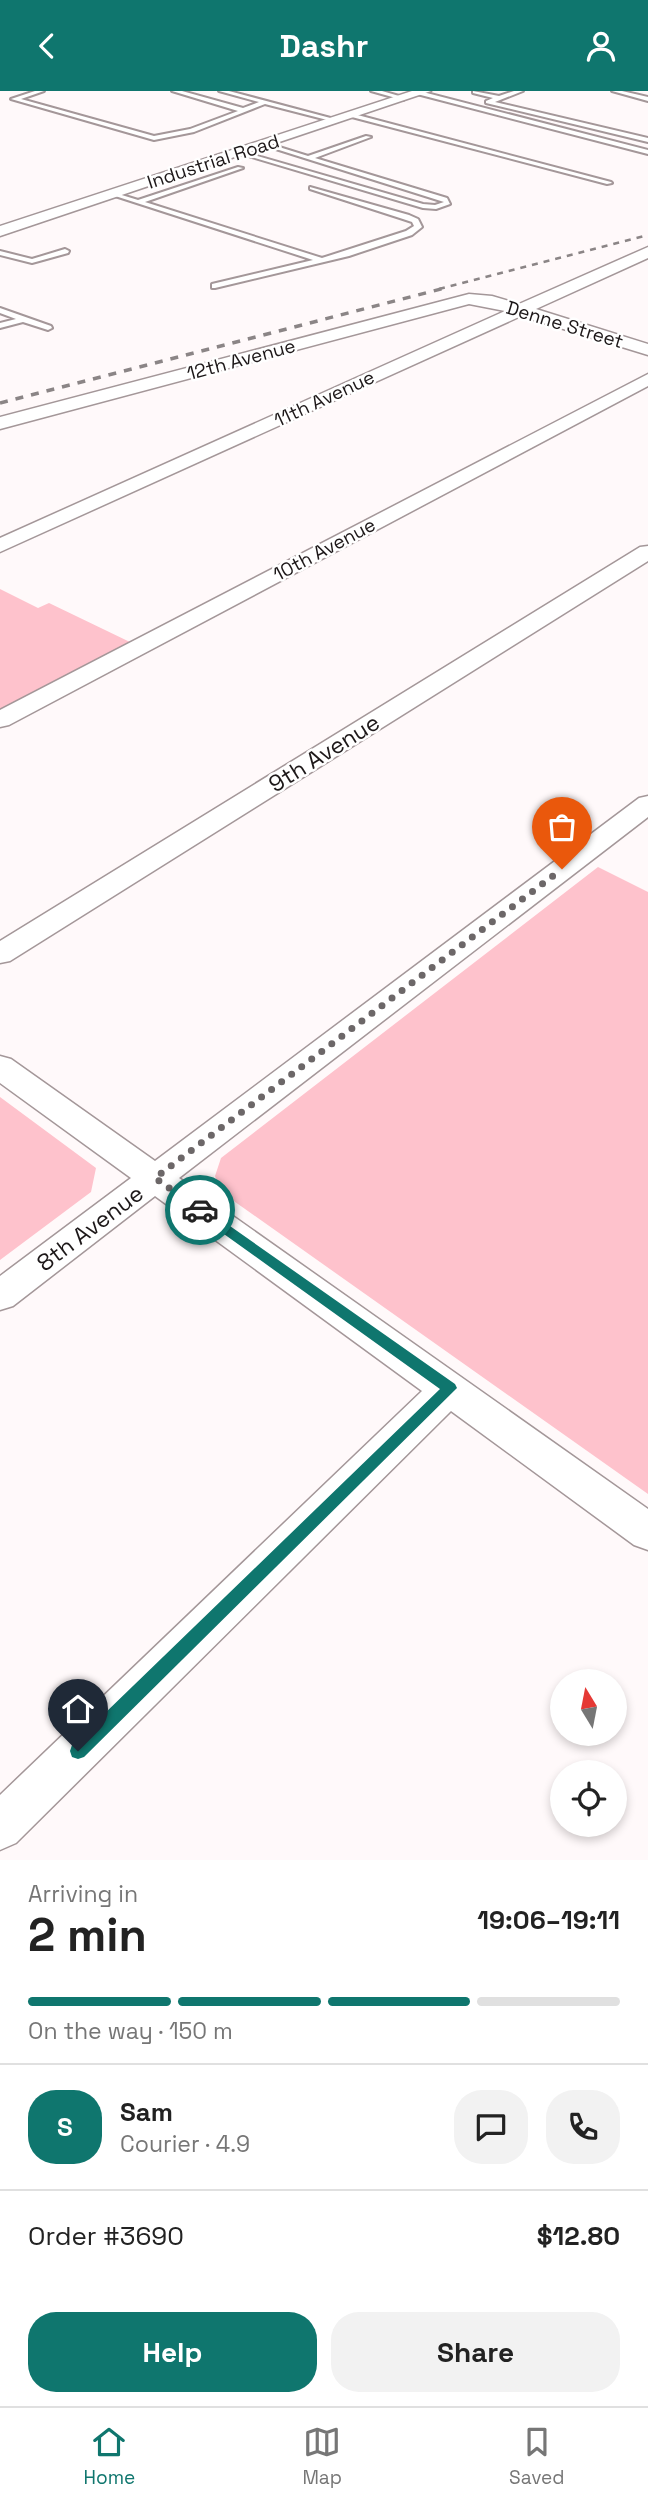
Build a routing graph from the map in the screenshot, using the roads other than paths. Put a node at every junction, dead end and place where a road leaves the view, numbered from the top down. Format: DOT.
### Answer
graph roads {
  1 [pos="41,91"];
  2 [pos="175,91"];
  3 [pos="222,91"];
  4 [pos="374,91"];
  5 [pos="520,91"];
  6 [pos="615,91"];
  7 [pos="422,92"];
  8 [pos="475,92"];
  9 [pos="403,98"];
  10 [pos="499,98"];
  11 [pos="648,99"];
  12 [pos="265,102"];
  13 [pos="488,102"];
  14 [pos="474,107"];
  15 [pos="242,110"];
  16 [pos="350,115"];
  17 [pos="335,120"];
  18 [pos="368,137"];
  19 [pos="648,140"];
  20 [pos="263,144"];
  21 [pos="238,152"];
  22 [pos="648,152"];
  23 [pos="308,158"];
  24 [pos="240,168"];
  25 [pos="610,183"];
  26 [pos="312,188"];
  27 [pos="112,194"];
  28 [pos="138,202"];
  29 [pos="0,231"];
  30 [pos="65,251"];
  31 [pos="648,252"];
  32 [pos="0,253"];
  33 [pos="324,260"];
  34 [pos="215,286"];
  35 [pos="482,299"];
  36 [pos="519,309"];
  37 [pos="0,310"];
  38 [pos="23,319"];
  39 [pos="0,326"];
  40 [pos="48,328"];
  41 [pos="648,350"];
  42 [pos="648,379"];
  43 [pos="0,423"];
  44 [pos="0,546"];
  45 [pos="648,552"];
  46 [pos="0,720"];
  47 [pos="648,804"];
  48 [pos="0,954"];
  49 [pos="0,1067"];
  50 [pos="155,1178"];
  51 [pos="0,1296"];
  52 [pos="450,1388"];
  53 [pos="648,1532"];
  54 [pos="0,1827"];
  1 -- 15 [label="lane"];
  2 -- 15 [label="lane"];
  3 -- 12 [label="lane"];
  4 -- 9 [label="lane"];
  5 -- 10 [label="lane"];
  6 -- 11 [label="lane"];
  7 -- 9 [label="street, Industrial Road"];
  7 -- 14 [label="lane"];
  8 -- 10 [label="lane"];
  9 -- 16 [label="street, Industrial Road"];
  10 -- 13 [label="lane"];
  12 -- 15 [label="lane"];
  12 -- 17 [label="lane"];
  13 -- 14 [label="lane"];
  13 -- 19 [label="lane"];
  14 -- 22 [label="lane"];
  16 -- 17 [label="street, Industrial Road"];
  16 -- 25 [label="lane"];
  17 -- 20 [label="street, Industrial Road"];
  18 -- 23 [label="lane"];
  20 -- 21 [label="street, Industrial Road"];
  20 -- 23 [label="lane"];
  21 -- 23 [label="lane"];
  21 -- 27 [label="street, Industrial Road"];
  24 -- 28 [label="lane"];
  26 -- 33 [label="lane"];
  27 -- 28 [label="lane"];
  27 -- 29 [label="street, Industrial Road"];
  28 -- 33 [label="lane"];
  30 -- 32 [label="lane"];
  31 -- 36 [label="street, 11th Avenue"];
  33 -- 34 [label="lane"];
  35 -- 36 [label="street, Denne Street"];
  35 -- 43 [label="street, 12th Avenue"];
  36 -- 41 [label="street, Denne Street"];
  36 -- 44 [label="street, 11th Avenue"];
  37 -- 38 [label="lane"];
  38 -- 39 [label="lane"];
  38 -- 40 [label="lane"];
  42 -- 46 [label="street, 10th Avenue"];
  45 -- 48 [label="street, 9th Avenue"];
  47 -- 50 [label="street, 8th Avenue"];
  49 -- 50 [label="street"];
  50 -- 51 [label="street, 8th Avenue"];
  50 -- 52 [label="street"];
  52 -- 53 [label="street"];
  52 -- 54 [label="street"];
}
